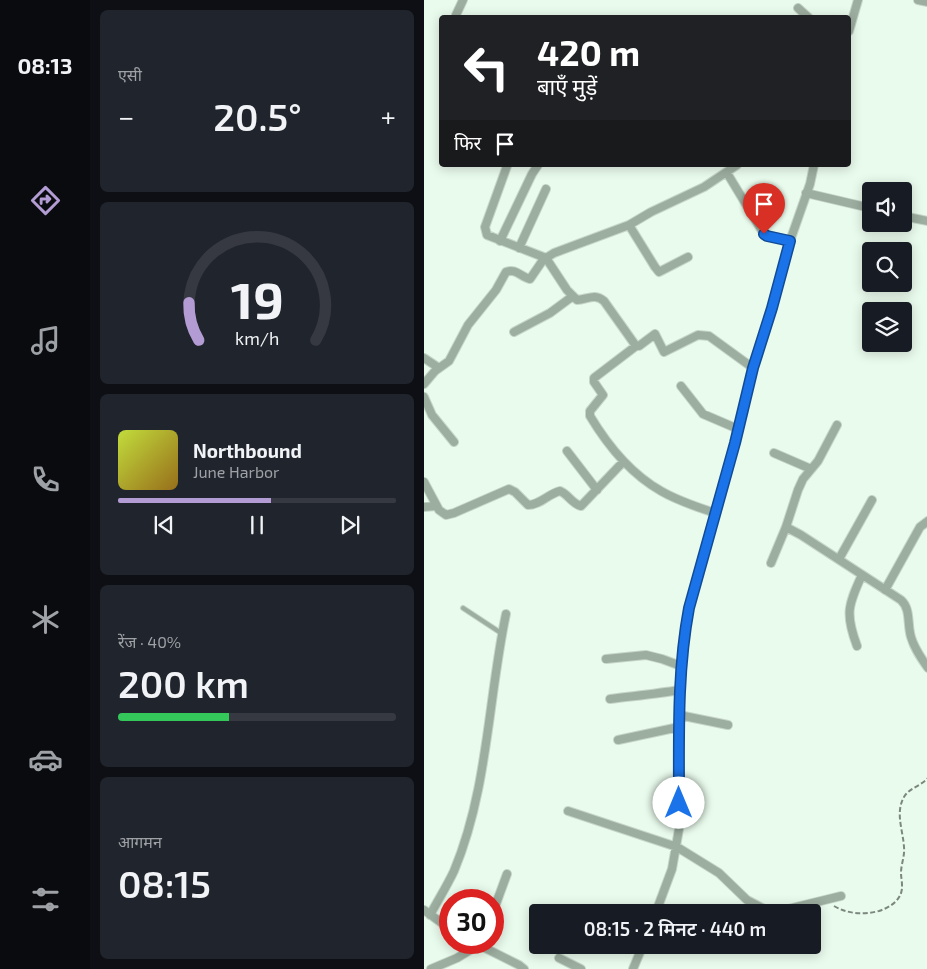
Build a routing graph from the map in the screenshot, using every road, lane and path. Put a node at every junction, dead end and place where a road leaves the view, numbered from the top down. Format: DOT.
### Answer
graph roads {
  1 [pos="463,0"];
  2 [pos="858,0"];
  3 [pos="918,0"];
  4 [pos="927,2"];
  5 [pos="798,8"];
  6 [pos="456,15"];
  7 [pos="806,15"];
  8 [pos="851,24"];
  9 [pos="507,167"];
  10 [pos="537,167"];
  11 [pos="734,167"];
  12 [pos="813,167"];
  13 [pos="727,173"];
  14 [pos="546,189"];
  15 [pos="806,193"];
  16 [pos="862,206"];
  17 [pos="912,218"];
  18 [pos="927,221"];
  19 [pos="629,225"];
  20 [pos="500,241"];
  21 [pos="790,241"];
  22 [pos="519,248"];
  23 [pos="688,257"];
  24 [pos="546,258"];
  25 [pos="573,296"];
  26 [pos="514,332"];
  27 [pos="636,346"];
  28 [pos="424,358"];
  29 [pos="439,368"];
  30 [pos="753,368"];
  31 [pos="424,384"];
  32 [pos="681,386"];
  33 [pos="424,397"];
  34 [pos="837,425"];
  35 [pos="738,429"];
  36 [pos="454,442"];
  37 [pos="567,451"];
  38 [pos="774,453"];
  39 [pos="623,462"];
  40 [pos="811,469"];
  41 [pos="424,482"];
  42 [pos="597,490"];
  43 [pos="872,500"];
  44 [pos="436,506"];
  45 [pos="424,507"];
  46 [pos="715,513"];
  47 [pos="927,521"];
  48 [pos="786,527"];
  49 [pos="839,559"];
  50 [pos="771,563"];
  51 [pos="862,575"];
  52 [pos="885,590"];
  53 [pos="463,608"];
  54 [pos="506,614"];
  55 [pos="502,633"];
  56 [pos="857,646"];
  57 [pos="606,659"];
  58 [pos="681,666"];
  59 [pos="927,668"];
  60 [pos="679,690"];
  61 [pos="610,699"];
  62 [pos="679,715"];
  63 [pos="728,725"];
  64 [pos="679,727"];
  65 [pos="618,740"];
  66 [pos="927,778"];
  67 [pos="568,811"];
  68 [pos="677,847"];
  69 [pos="507,874"];
  70 [pos="501,889"];
  71 [pos="841,896"];
  72 [pos="822,901"];
  73 [pos="659,904"];
  74 [pos="427,912"];
  75 [pos="439,921"];
  76 [pos="461,954"];
  77 [pos="498,954"];
  78 [pos="639,954"];
  79 [pos="559,958"];
  80 [pos="431,969"];
  81 [pos="524,969"];
  82 [pos="581,969"];
  83 [pos="633,969"];
  1 -- 6 [label="street"];
  2 -- 8 [label="street"];
  3 -- 4 [label="street"];
  5 -- 7 [label="street"];
  9 -- 20 [label="street"];
  10 -- 20 [label="street"];
  11 -- 13 [label="street"];
  12 -- 15 [label="street"];
  13 -- 19 [label="street"];
  13 -- 21 [label="street"];
  14 -- 22 [label="street"];
  15 -- 16 [label="street"];
  15 -- 21 [label="street"];
  17 -- 18 [label="street"];
  19 -- 23 [label="street"];
  19 -- 24 [label="street"];
  20 -- 22 [label="street"];
  21 -- 30 [label="street"];
  22 -- 24 [label="street"];
  24 -- 25 [label="street"];
  24 -- 29 [label="street"];
  25 -- 26 [label="street"];
  25 -- 27 [label="street"];
  27 -- 30 [label="street"];
  27 -- 39 [label="street"];
  28 -- 29 [label="street"];
  29 -- 31 [label="street"];
  30 -- 35 [label="street"];
  32 -- 35 [label="street"];
  33 -- 36 [label="street"];
  34 -- 40 [label="street"];
  35 -- 46 [label="street"];
  37 -- 42 [label="street"];
  38 -- 40 [label="street"];
  39 -- 42 [label="street"];
  39 -- 46 [label="street"];
  40 -- 48 [label="street"];
  41 -- 44 [label="street"];
  42 -- 44 [label="street"];
  43 -- 49 [label="street"];
  44 -- 45 [label="street"];
  46 -- 58 [label="street"];
  47 -- 52 [label="street"];
  48 -- 49 [label="street"];
  48 -- 50 [label="street"];
  49 -- 51 [label="street"];
  51 -- 52 [label="street"];
  51 -- 56 [label="street"];
  52 -- 59 [label="street"];
  53 -- 55 [label="lane"];
  54 -- 55 [label="street"];
  55 -- 74 [label="street"];
  57 -- 58 [label="street"];
  58 -- 60 [label="street"];
  60 -- 61 [label="street"];
  60 -- 62 [label="street"];
  62 -- 63 [label="street"];
  62 -- 64 [label="street"];
  64 -- 65 [label="street"];
  64 -- 68 [label="street"];
  66 -- 72 [label="path"];
  67 -- 68 [label="street"];
  68 -- 72 [label="street"];
  68 -- 73 [label="street"];
  69 -- 70 [label="street"];
  71 -- 72 [label="street"];
  74 -- 75 [label="street"];
  76 -- 80 [label="street"];
  77 -- 81 [label="street"];
  78 -- 83 [label="street"];
  79 -- 82 [label="street"];
}
